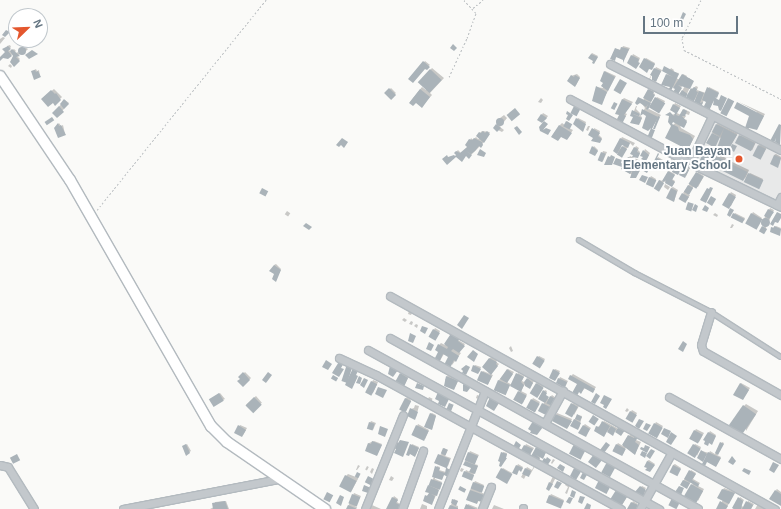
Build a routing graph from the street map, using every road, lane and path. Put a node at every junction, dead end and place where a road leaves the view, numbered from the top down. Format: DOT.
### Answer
graph roads {
  1 [pos="266,0"];
  2 [pos="464,0"];
  3 [pos="483,0"];
  4 [pos="701,0"];
  5 [pos="472,8"];
  6 [pos="610,64"];
  7 [pos="0,76"];
  8 [pos="449,77"];
  9 [pos="3,87"];
  10 [pos="570,99"];
  11 [pos="781,99"];
  12 [pos="712,116"];
  13 [pos="781,150"];
  14 [pos="690,163"];
  15 [pos="781,196"];
  16 [pos="779,206"];
  17 [pos="91,217"];
  18 [pos="579,240"];
  19 [pos="390,296"];
  20 [pos="711,312"];
  21 [pos="390,338"];
  22 [pos="368,350"];
  23 [pos="781,357"];
  24 [pos="339,358"];
  25 [pos="485,391"];
  26 [pos="563,391"];
  27 [pos="781,395"];
  28 [pos="669,397"];
  29 [pos="478,408"];
  30 [pos="403,415"];
  31 [pos="545,423"];
  32 [pos="470,426"];
  33 [pos="423,451"];
  34 [pos="672,452"];
  35 [pos="781,459"];
  36 [pos="0,465"];
  37 [pos="279,479"];
  38 [pos="654,485"];
  39 [pos="491,487"];
  40 [pos="644,501"];
  41 [pos="34,509"];
  42 [pos="124,509"];
  43 [pos="325,509"];
  44 [pos="365,509"];
  45 [pos="402,509"];
  46 [pos="438,509"];
  47 [pos="482,509"];
  48 [pos="621,509"];
  49 [pos="640,509"];
  50 [pos="659,509"];
  51 [pos="698,509"];
  52 [pos="775,509"];
  1 -- 17 [label="path"];
  2 -- 5 [label="path"];
  3 -- 5 [label="path"];
  4 -- 11 [label="path"];
  5 -- 8 [label="path"];
  6 -- 12 [label="street"];
  7 -- 9 [label="street"];
  9 -- 17 [label="street"];
  10 -- 14 [label="street"];
  12 -- 13 [label="street"];
  12 -- 14 [label="street"];
  14 -- 16 [label="street"];
  15 -- 16 [label="street"];
  17 -- 37 [label="street"];
  18 -- 20 [label="lane"];
  19 -- 26 [label="street"];
  20 -- 23 [label="lane"];
  20 -- 27 [label="street"];
  21 -- 25 [label="street"];
  22 -- 29 [label="street"];
  24 -- 32 [label="street"];
  25 -- 29 [label="street"];
  25 -- 31 [label="street"];
  26 -- 31 [label="street"];
  26 -- 34 [label="street"];
  28 -- 35 [label="street"];
  29 -- 32 [label="street"];
  29 -- 40 [label="street"];
  30 -- 44 [label="street"];
  31 -- 38 [label="street"];
  32 -- 46 [label="street"];
  32 -- 48 [label="street"];
  33 -- 45 [label="street"];
  34 -- 38 [label="street"];
  34 -- 52 [label="street"];
  36 -- 41 [label="street"];
  37 -- 42 [label="street"];
  37 -- 43 [label="street"];
  38 -- 40 [label="street"];
  38 -- 51 [label="street"];
  39 -- 47 [label="street"];
  40 -- 49 [label="street"];
  40 -- 50 [label="street"];
}
